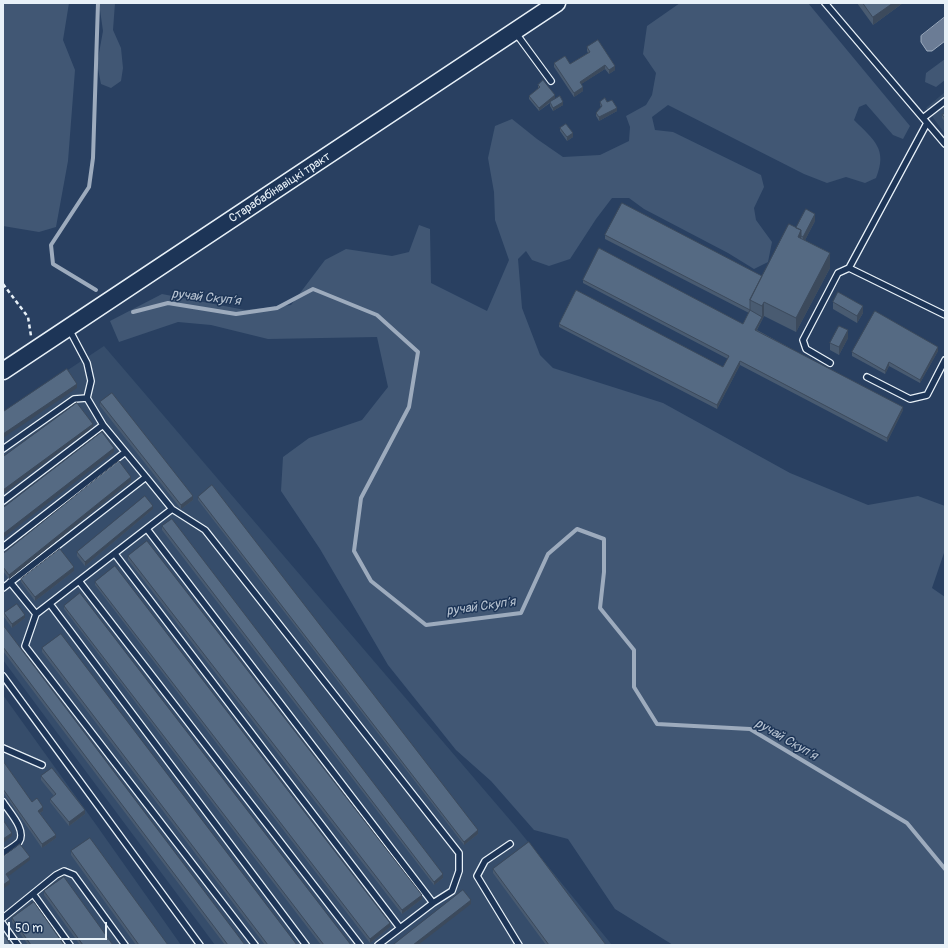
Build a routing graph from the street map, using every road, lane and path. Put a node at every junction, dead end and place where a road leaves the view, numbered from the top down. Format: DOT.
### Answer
graph roads {
  1 [pos="557,3"];
  2 [pos="825,3"];
  3 [pos="514,32"];
  4 [pos="552,81"];
  5 [pos="945,101"];
  6 [pos="923,118"];
  7 [pos="927,123"];
  8 [pos="945,144"];
  9 [pos="849,268"];
  10 [pos="3,284"];
  11 [pos="945,315"];
  12 [pos="68,327"];
  13 [pos="33,351"];
  14 [pos="945,360"];
  15 [pos="830,363"];
  16 [pos="3,371"];
  17 [pos="867,377"];
  18 [pos="87,398"];
  19 [pos="103,424"];
  20 [pos="3,449"];
  21 [pos="124,453"];
  22 [pos="146,477"];
  23 [pos="3,502"];
  24 [pos="172,509"];
  25 [pos="147,529"];
  26 [pos="3,547"];
  27 [pos="115,554"];
  28 [pos="79,581"];
  29 [pos="10,582"];
  30 [pos="4,586"];
  31 [pos="50,604"];
  32 [pos="36,614"];
  33 [pos="3,676"];
  34 [pos="3,748"];
  35 [pos="42,765"];
  36 [pos="3,802"];
  37 [pos="510,844"];
  38 [pos="3,853"];
  39 [pos="34,894"];
  40 [pos="433,903"];
  41 [pos="3,918"];
  42 [pos="3,924"];
  43 [pos="400,928"];
  44 [pos="18,945"];
  45 [pos="70,945"];
  46 [pos="125,945"];
  47 [pos="200,945"];
  48 [pos="255,945"];
  49 [pos="306,945"];
  50 [pos="360,945"];
  51 [pos="378,945"];
  52 [pos="519,945"];
  1 -- 3 [label="street, Старабабінавіцкі тракт"];
  2 -- 6 [label="lane"];
  3 -- 4 [label="lane"];
  3 -- 12 [label="street, Старабабінавіцкі тракт"];
  5 -- 6 [label="lane"];
  6 -- 7 [label="lane"];
  7 -- 8 [label="lane"];
  7 -- 9 [label="lane"];
  9 -- 11 [label="lane"];
  9 -- 15 [label="lane"];
  10 -- 13 [label="path"];
  12 -- 13 [label="street, Старабабінавіцкі тракт"];
  12 -- 18 [label="lane"];
  13 -- 16 [label="street, Старабабінавіцкі тракт"];
  14 -- 17 [label="lane"];
  18 -- 19 [label="lane"];
  18 -- 20 [label="lane"];
  19 -- 21 [label="lane"];
  19 -- 23 [label="lane"];
  21 -- 22 [label="lane"];
  21 -- 26 [label="lane"];
  22 -- 24 [label="lane"];
  22 -- 29 [label="lane"];
  24 -- 25 [label="lane"];
  24 -- 40 [label="lane"];
  25 -- 27 [label="lane"];
  25 -- 40 [label="lane"];
  27 -- 28 [label="lane"];
  27 -- 43 [label="lane"];
  28 -- 31 [label="lane"];
  28 -- 50 [label="lane"];
  29 -- 30 [label="lane"];
  29 -- 32 [label="lane"];
  31 -- 32 [label="lane"];
  31 -- 49 [label="lane"];
  32 -- 48 [label="lane"];
  33 -- 47 [label="lane"];
  34 -- 35 [label="lane"];
  36 -- 38 [label="lane"];
  37 -- 52 [label="lane"];
  39 -- 41 [label="lane"];
  39 -- 45 [label="lane"];
  39 -- 46 [label="lane"];
  40 -- 43 [label="lane"];
  42 -- 44 [label="lane"];
  43 -- 51 [label="lane"];
}
